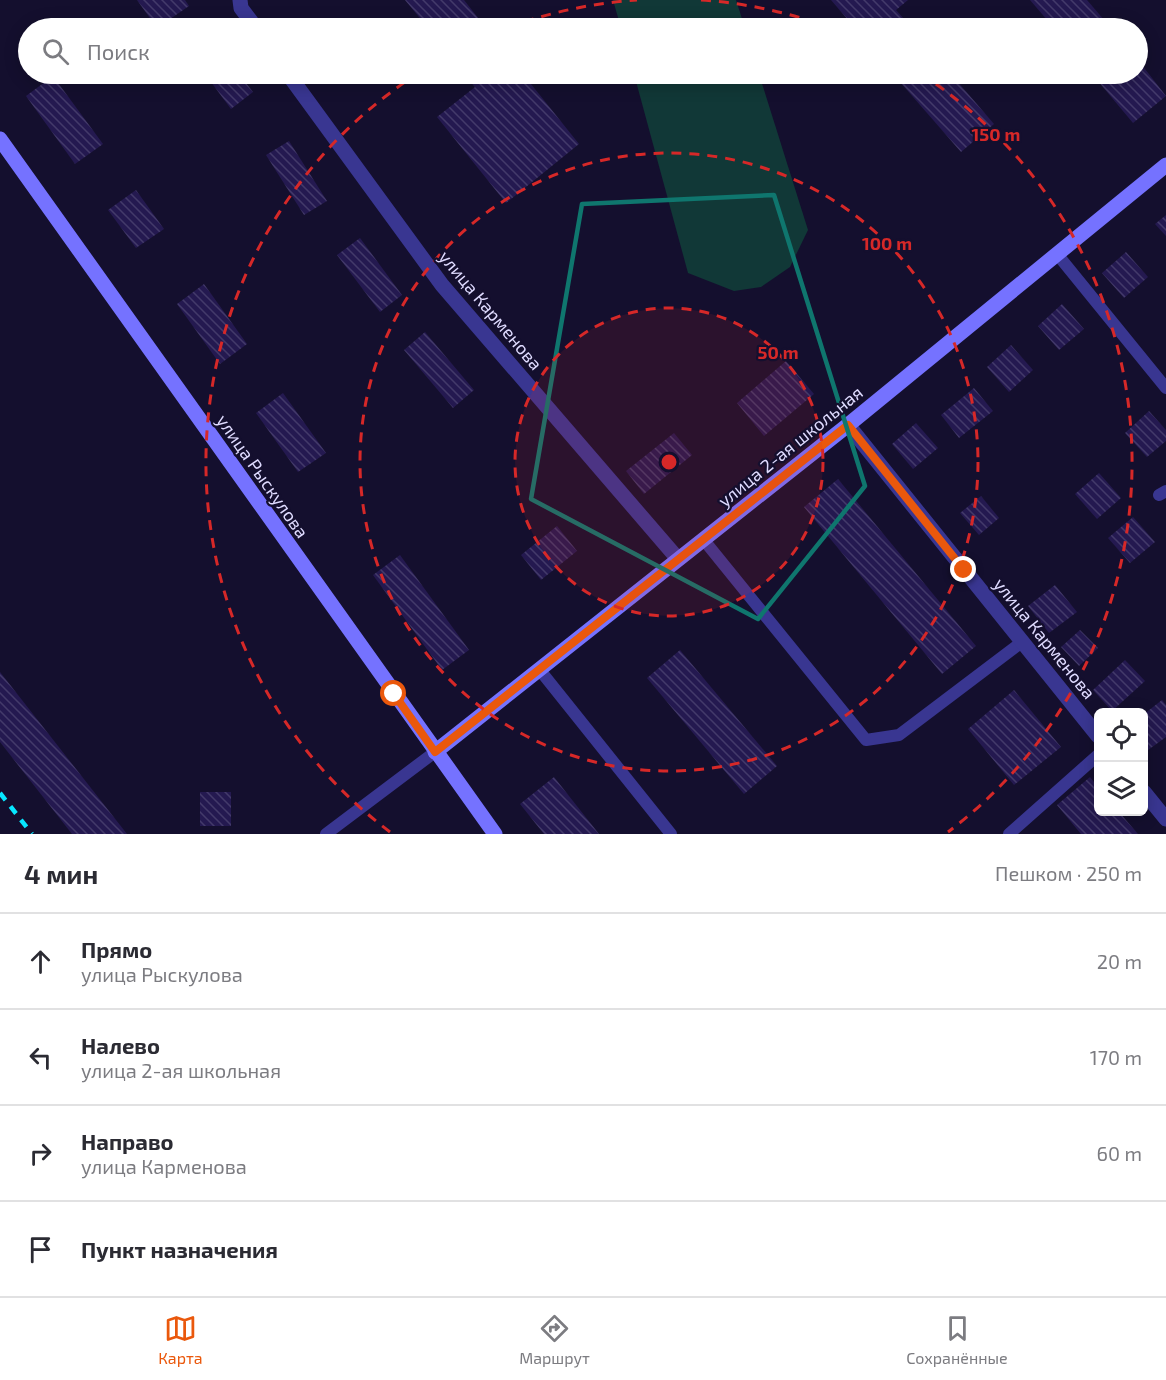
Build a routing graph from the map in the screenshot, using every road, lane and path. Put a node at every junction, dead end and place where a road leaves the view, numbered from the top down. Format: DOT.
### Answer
graph roads {
  1 [pos="239,3"];
  2 [pos="249,18"];
  3 [pos="295,84"];
  4 [pos="0,139"];
  5 [pos="1166,165"];
  6 [pos="1057,254"];
  7 [pos="1166,388"];
  8 [pos="848,425"];
  9 [pos="704,540"];
  10 [pos="678,560"];
  11 [pos="1023,642"];
  12 [pos="539,669"];
  13 [pos="1094,731"];
  14 [pos="435,752"];
  15 [pos="1094,759"];
  16 [pos="1148,798"];
  17 [pos="1166,819"];
  18 [pos="1012,833"];
  19 [pos="326,834"];
  20 [pos="495,834"];
  21 [pos="671,834"];
  1 -- 2 [label="street"];
  3 -- 10 [label="street, улица Карменова"];
  4 -- 14 [label="street, улица Рыскулова"];
  5 -- 6 [label="street, улица 2-ая школьная"];
  6 -- 7 [label="lane"];
  6 -- 8 [label="street, улица 2-ая школьная"];
  8 -- 9 [label="street, улица 2-ая школьная"];
  8 -- 11 [label="street, улица Карменова"];
  9 -- 10 [label="street, улица 2-ая школьная"];
  9 -- 11 [label="lane"];
  10 -- 12 [label="street, улица 2-ая школьная"];
  11 -- 13 [label="street, улица Карменова"];
  12 -- 14 [label="street, улица 2-ая школьная"];
  12 -- 21 [label="lane"];
  14 -- 19 [label="lane"];
  14 -- 20 [label="street, улица Рыскулова"];
  15 -- 18 [label="lane"];
  16 -- 17 [label="street"];
}
